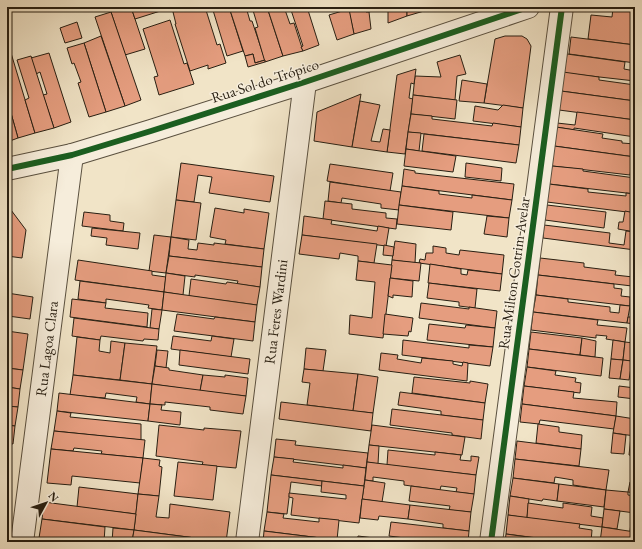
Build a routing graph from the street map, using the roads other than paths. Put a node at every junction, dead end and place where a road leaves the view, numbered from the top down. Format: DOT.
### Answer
graph roads {
  1 [pos="528,7"];
  2 [pos="562,7"];
  3 [pos="305,82"];
  4 [pos="72,155"];
  5 [pos="7,169"];
  6 [pos="22,542"];
  7 [pos="247,542"];
  8 [pos="491,542"];
  1 -- 3 [label="street, Rua Sol do Trópico"];
  2 -- 8 [label="street, Rua Milton Cotrim Avelar"];
  3 -- 4 [label="street, Rua Sol do Trópico"];
  3 -- 7 [label="street, Rua Feres Wardini"];
  4 -- 5 [label="street, Rua Sol do Trópico"];
  4 -- 6 [label="street, Rua Lagoa Clara"];
}
